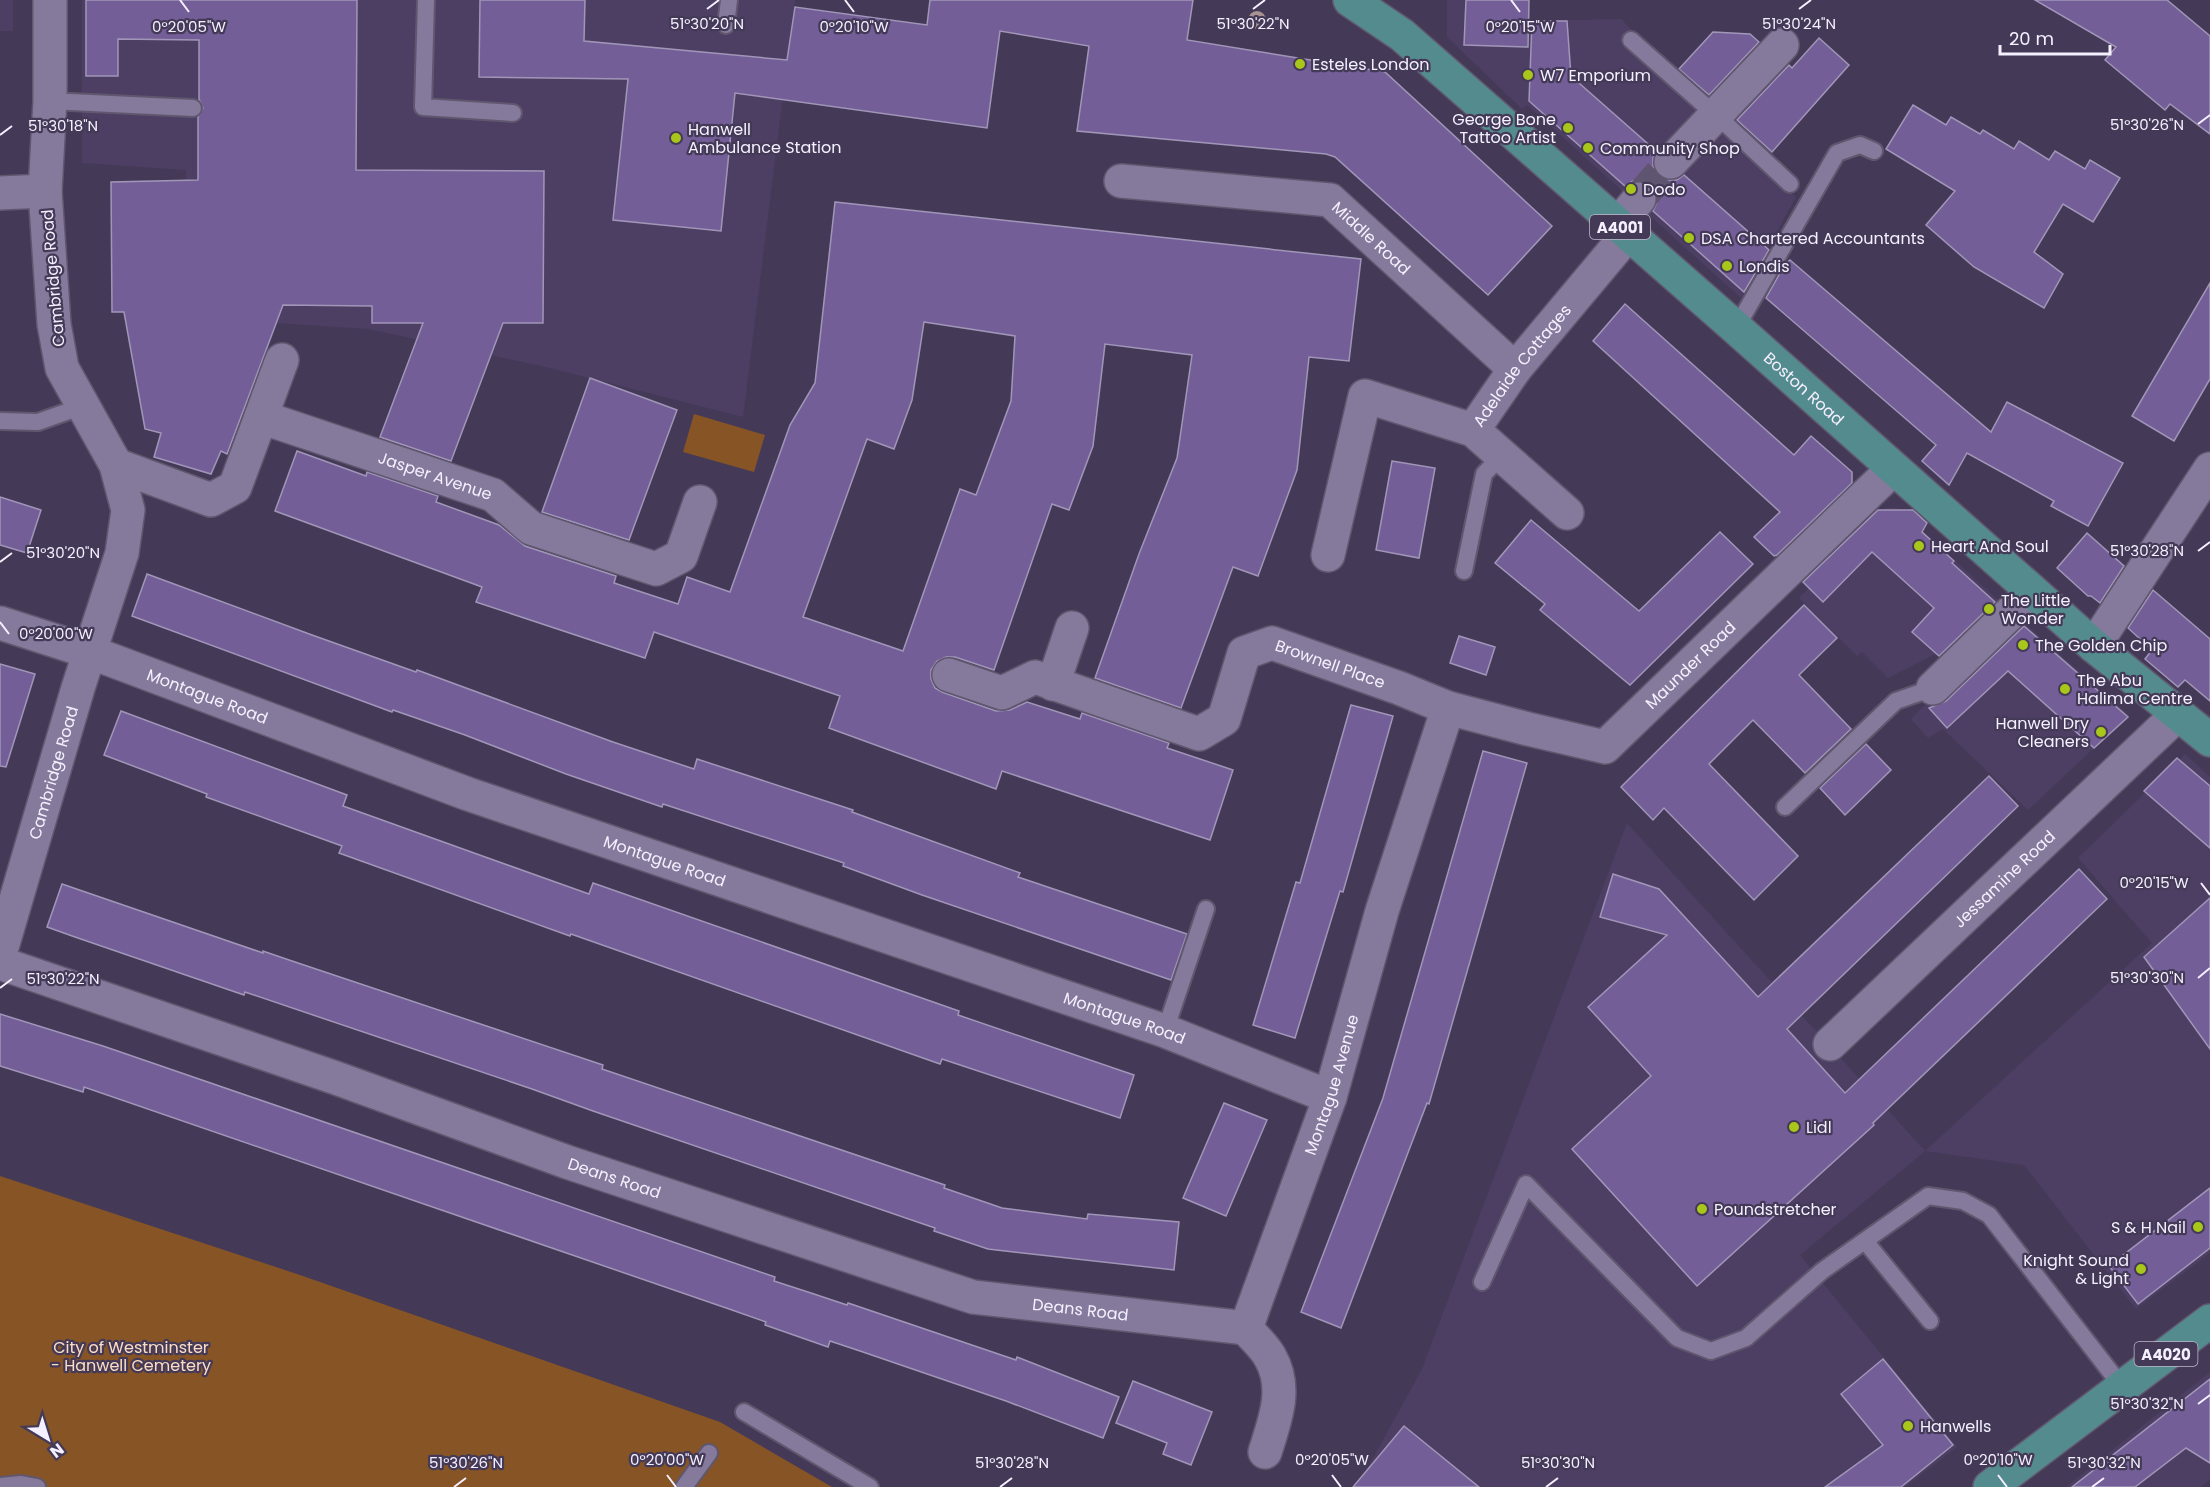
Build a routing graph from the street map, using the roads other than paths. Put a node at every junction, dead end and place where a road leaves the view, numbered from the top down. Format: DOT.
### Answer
graph roads {
  1 [pos="50,0"];
  2 [pos="426,0"];
  3 [pos="729,0"];
  4 [pos="1350,0"];
  5 [pos="1375,0"];
  6 [pos="726,25"];
  7 [pos="1402,35"];
  8 [pos="1631,40"];
  9 [pos="1782,45"];
  10 [pos="50,101"];
  11 [pos="193,108"];
  12 [pos="513,113"];
  13 [pos="1715,114"];
  14 [pos="1874,151"];
  15 [pos="1671,162"];
  16 [pos="1121,181"];
  17 [pos="1790,184"];
  18 [pos="45,191"];
  19 [pos="0,193"];
  20 [pos="1639,200"];
  21 [pos="1623,229"];
  22 [pos="1736,328"];
  23 [pos="282,360"];
  24 [pos="1515,369"];
  25 [pos="83,406"];
  26 [pos="261,417"];
  27 [pos="0,421"];
  28 [pos="1473,430"];
  29 [pos="1502,455"];
  30 [pos="116,465"];
  31 [pos="1893,469"];
  32 [pos="2210,469"];
  33 [pos="700,502"];
  34 [pos="1567,513"];
  35 [pos="1328,555"];
  36 [pos="1464,571"];
  37 [pos="2032,592"];
  38 [pos="0,623"];
  39 [pos="1072,628"];
  40 [pos="2094,646"];
  41 [pos="90,652"];
  42 [pos="949,675"];
  43 [pos="1053,684"];
  44 [pos="1933,688"];
  45 [pos="1448,708"];
  46 [pos="2178,714"];
  47 [pos="2210,740"];
  48 [pos="1785,807"];
  49 [pos="1206,909"];
  50 [pos="0,954"];
  51 [pos="0,963"];
  52 [pos="1165,1030"];
  53 [pos="1830,1044"];
  54 [pos="1330,1097"];
  55 [pos="1864,1241"];
  56 [pos="1482,1282"];
  57 [pos="1930,1321"];
  58 [pos="2210,1321"];
  59 [pos="1245,1328"];
  60 [pos="2123,1388"];
  61 [pos="744,1412"];
  62 [pos="1265,1452"];
  63 [pos="708,1453"];
  64 [pos="0,1486"];
  65 [pos="37,1487"];
  66 [pos="684,1487"];
  67 [pos="870,1487"];
  68 [pos="1990,1487"];
  1 -- 10 [label="street, Cambridge Road"];
  2 -- 12 [label="lane"];
  3 -- 6 [label="lane"];
  4 -- 7 [label="main road, Boston Road / A4001"];
  5 -- 7 [label="main road, Boston Road / A4001"];
  7 -- 21 [label="main road, Boston Road / A4001"];
  8 -- 13 [label="lane"];
  9 -- 13 [label="street"];
  10 -- 11 [label="lane"];
  10 -- 18 [label="street, Cambridge Road"];
  13 -- 15 [label="street"];
  13 -- 17 [label="lane"];
  14 -- 22 [label="lane"];
  16 -- 24 [label="street, Middle Road"];
  18 -- 19 [label="street"];
  18 -- 25 [label="street, Cambridge Road"];
  20 -- 21 [label="street, Adelaide Cottages"];
  21 -- 22 [label="main road, Boston Road / A4001"];
  21 -- 24 [label="street, Adelaide Cottages"];
  22 -- 31 [label="main road, Boston Road / A4001"];
  23 -- 26 [label="street"];
  24 -- 28 [label="street, Adelaide Cottages"];
  25 -- 27 [label="lane"];
  25 -- 30 [label="street, Cambridge Road"];
  26 -- 30 [label="street"];
  26 -- 33 [label="street, Jasper Avenue"];
  28 -- 29 [label="street, Adelaide Cottages"];
  28 -- 35 [label="street"];
  29 -- 34 [label="street, Adelaide Cottages"];
  29 -- 36 [label="lane"];
  30 -- 41 [label="street, Cambridge Road"];
  31 -- 37 [label="main road, Boston Road / A4001"];
  31 -- 45 [label="street, Maunder Road"];
  32 -- 40 [label="street"];
  37 -- 40 [label="main road, Boston Road / A4001"];
  37 -- 44 [label="street"];
  38 -- 41 [label="street, Montague Road"];
  39 -- 43 [label="street"];
  40 -- 46 [label="main road, Boston Road / A4001"];
  41 -- 50 [label="street, Cambridge Road"];
  41 -- 52 [label="street, Montague Road"];
  42 -- 43 [label="street, Brownell Place"];
  43 -- 45 [label="street, Brownell Place"];
  44 -- 48 [label="lane"];
  45 -- 54 [label="street, Montague Avenue"];
  46 -- 47 [label="main road, Boston Road / A4001"];
  46 -- 53 [label="street, Jessamine Road"];
  49 -- 52 [label="lane"];
  51 -- 59 [label="street, Deans Road"];
  52 -- 54 [label="street, Montague Road"];
  54 -- 59 [label="street, Montague Avenue"];
  55 -- 56 [label="lane"];
  55 -- 57 [label="lane"];
  55 -- 60 [label="lane"];
  58 -- 60 [label="main road, A4020"];
  59 -- 62 [label="street"];
  60 -- 68 [label="main road, A4020"];
  61 -- 67 [label="lane"];
  63 -- 66 [label="lane"];
  64 -- 65 [label="lane"];
}
